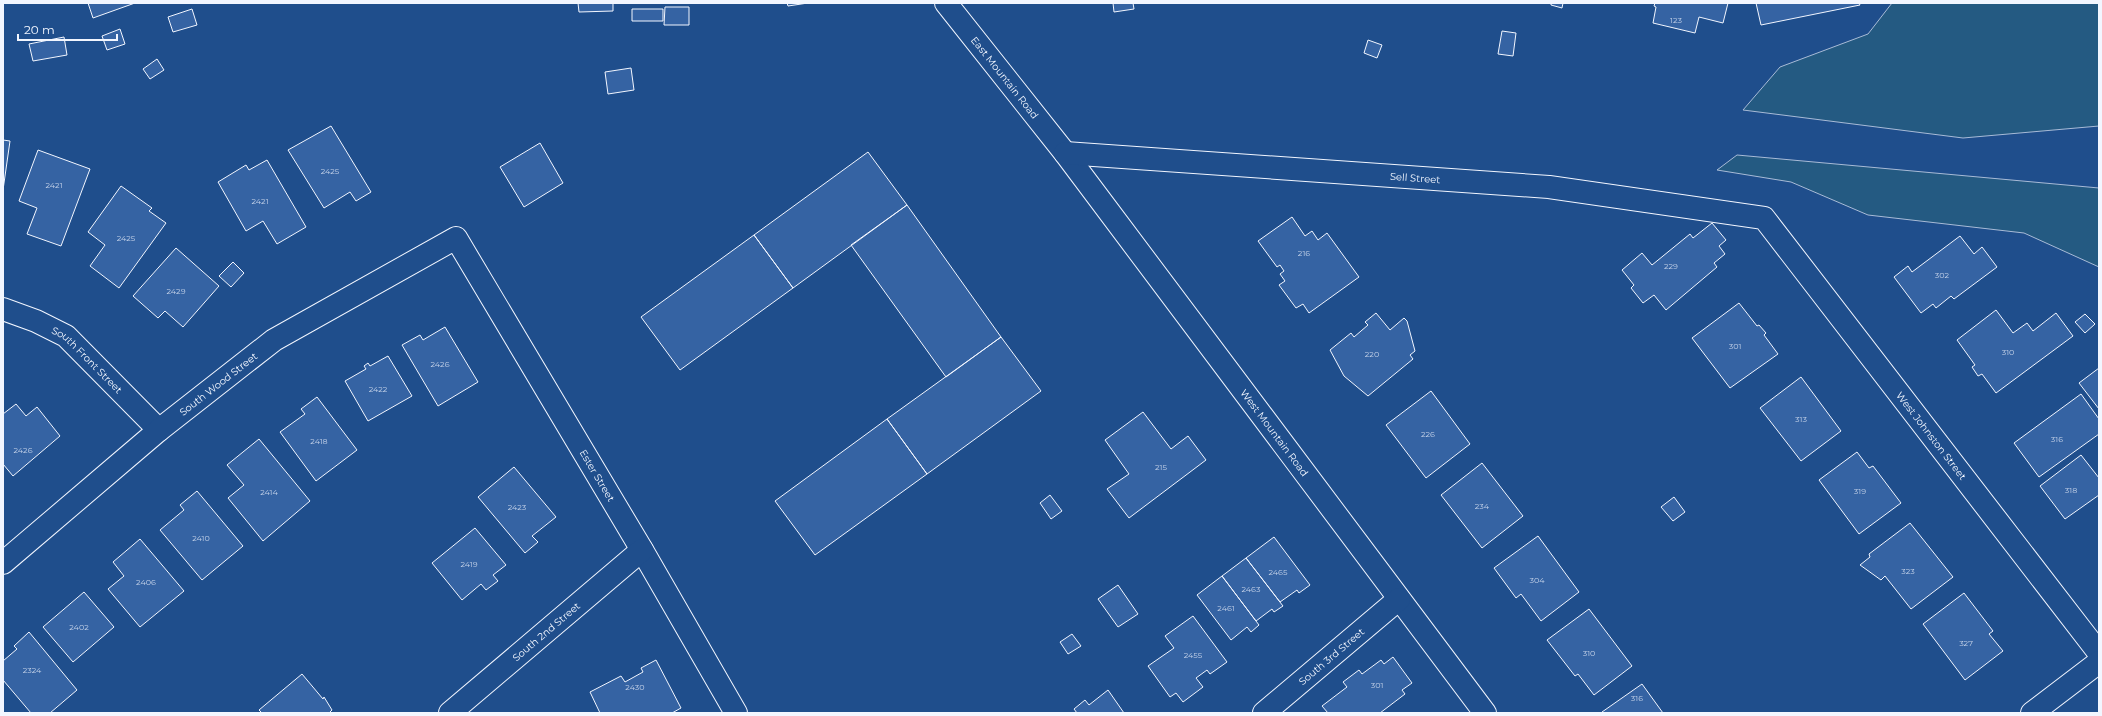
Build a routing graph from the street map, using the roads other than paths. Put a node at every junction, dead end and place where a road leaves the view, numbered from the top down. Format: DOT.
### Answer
graph roads {
  1 [pos="946,3"];
  2 [pos="1064,152"];
  3 [pos="1764,218"];
  4 [pos="456,238"];
  5 [pos="3,309"];
  6 [pos="159,430"];
  7 [pos="642,550"];
  8 [pos="3,563"];
  9 [pos="1399,599"];
  10 [pos="2099,653"];
  11 [pos="2099,662"];
  12 [pos="450,713"];
  13 [pos="736,713"];
  14 [pos="1264,713"];
  15 [pos="1485,713"];
  16 [pos="2032,713"];
  1 -- 2 [label="street, East Mountain Road"];
  2 -- 3 [label="street, Sell Street"];
  2 -- 9 [label="street, West Mountain Road"];
  3 -- 10 [label="street, West Johnston Street"];
  4 -- 6 [label="street, South Wood Street"];
  4 -- 7 [label="street, Ester Street"];
  5 -- 6 [label="street, South Front Street"];
  6 -- 8 [label="street, South Wood Street"];
  7 -- 12 [label="street, South 2nd Street"];
  7 -- 13 [label="street, Ester Street"];
  9 -- 14 [label="street, South 3rd Street"];
  9 -- 15 [label="street, West Mountain Road"];
  11 -- 16 [label="street"];
}
